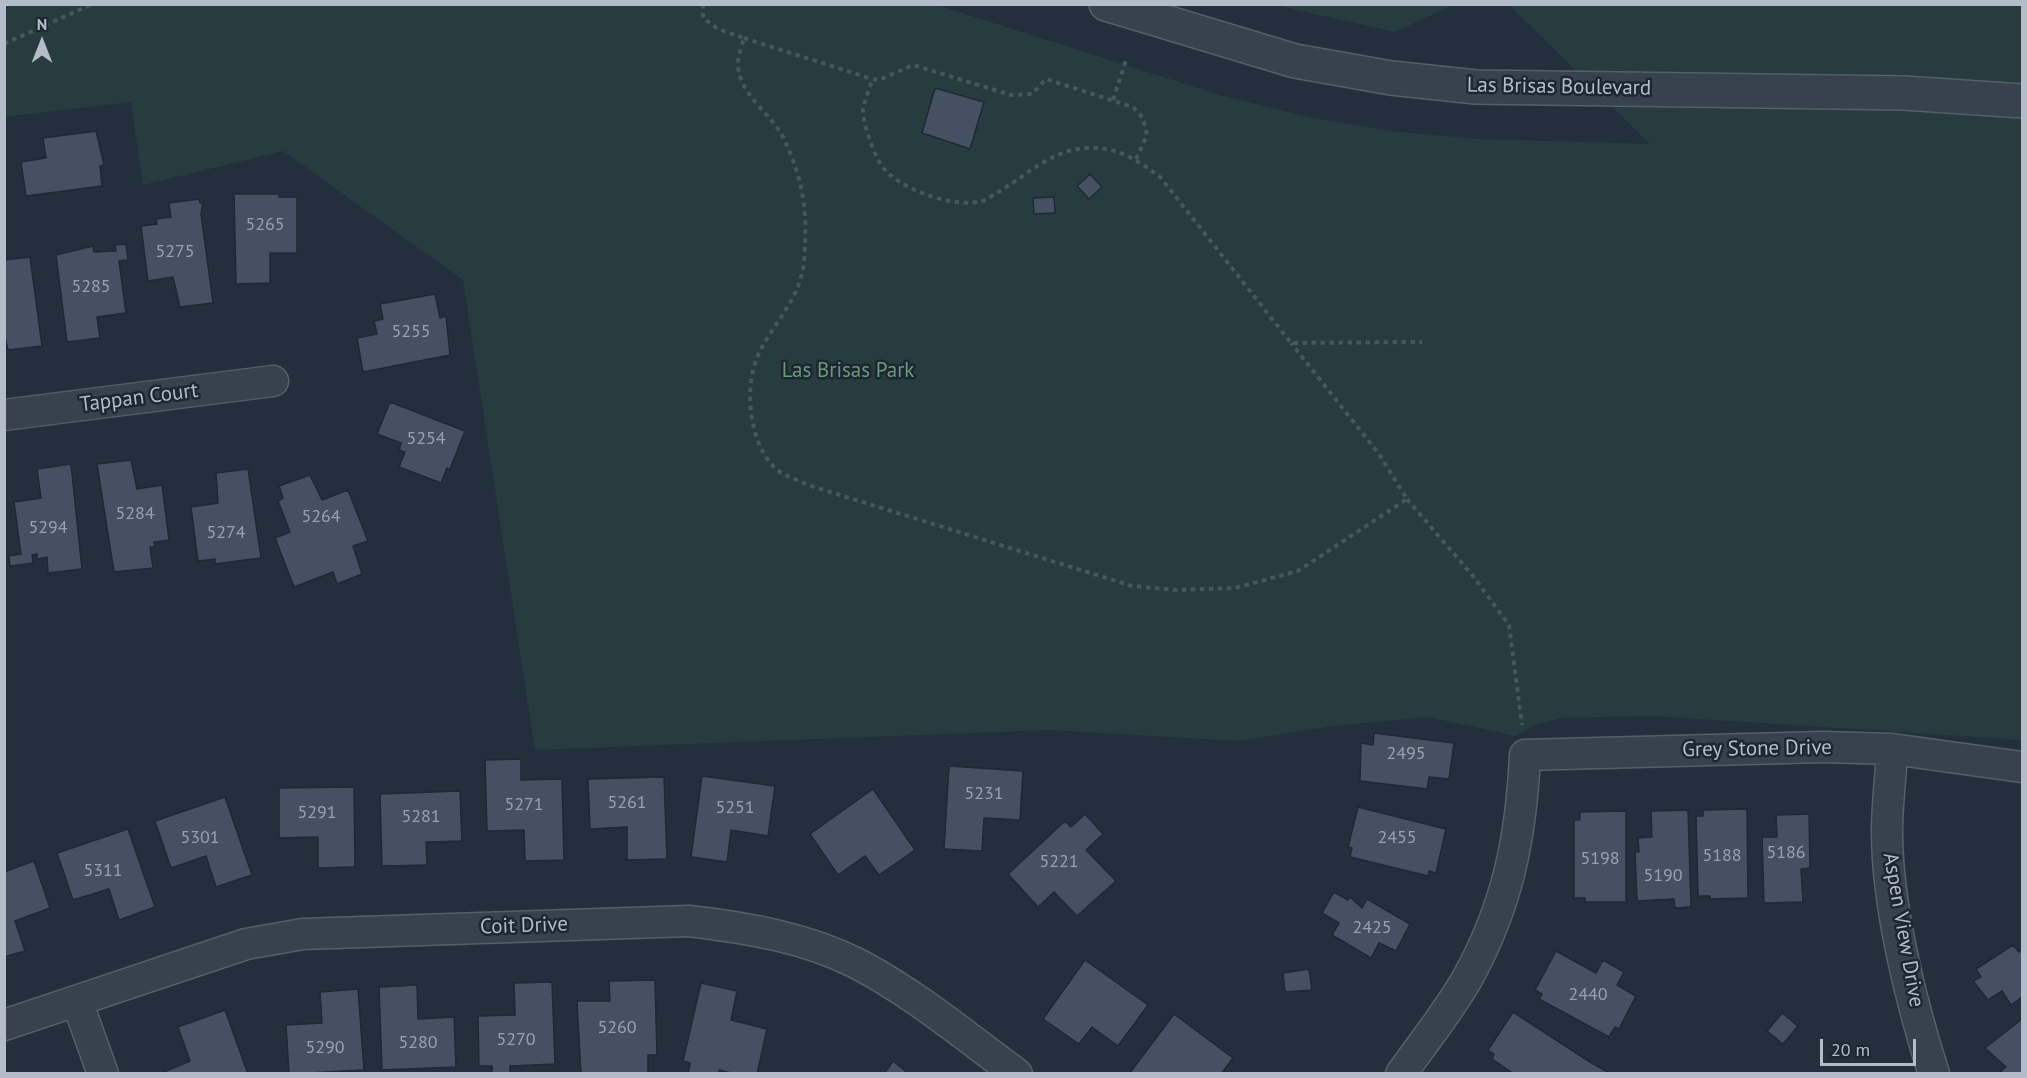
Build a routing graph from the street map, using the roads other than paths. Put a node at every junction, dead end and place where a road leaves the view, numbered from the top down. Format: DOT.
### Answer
graph roads {
  1 [pos="1106,4"];
  2 [pos="2022,101"];
  3 [pos="273,381"];
  4 [pos="4,415"];
  5 [pos="1892,749"];
  6 [pos="2022,767"];
  7 [pos="77,1001"];
  8 [pos="4,1025"];
  9 [pos="103,1074"];
  10 [pos="1017,1074"];
  11 [pos="1401,1074"];
  12 [pos="1934,1074"];
  1 -- 2 [label="street, Las Brisas Boulevard"];
  3 -- 4 [label="street, Tappan Court"];
  5 -- 6 [label="street, Grey Stone Drive"];
  5 -- 11 [label="street, Grey Stone Drive"];
  5 -- 12 [label="street, Aspen View Drive"];
  7 -- 8 [label="street, Coit Drive"];
  7 -- 9 [label="street"];
  7 -- 10 [label="street, Coit Drive"];
}
